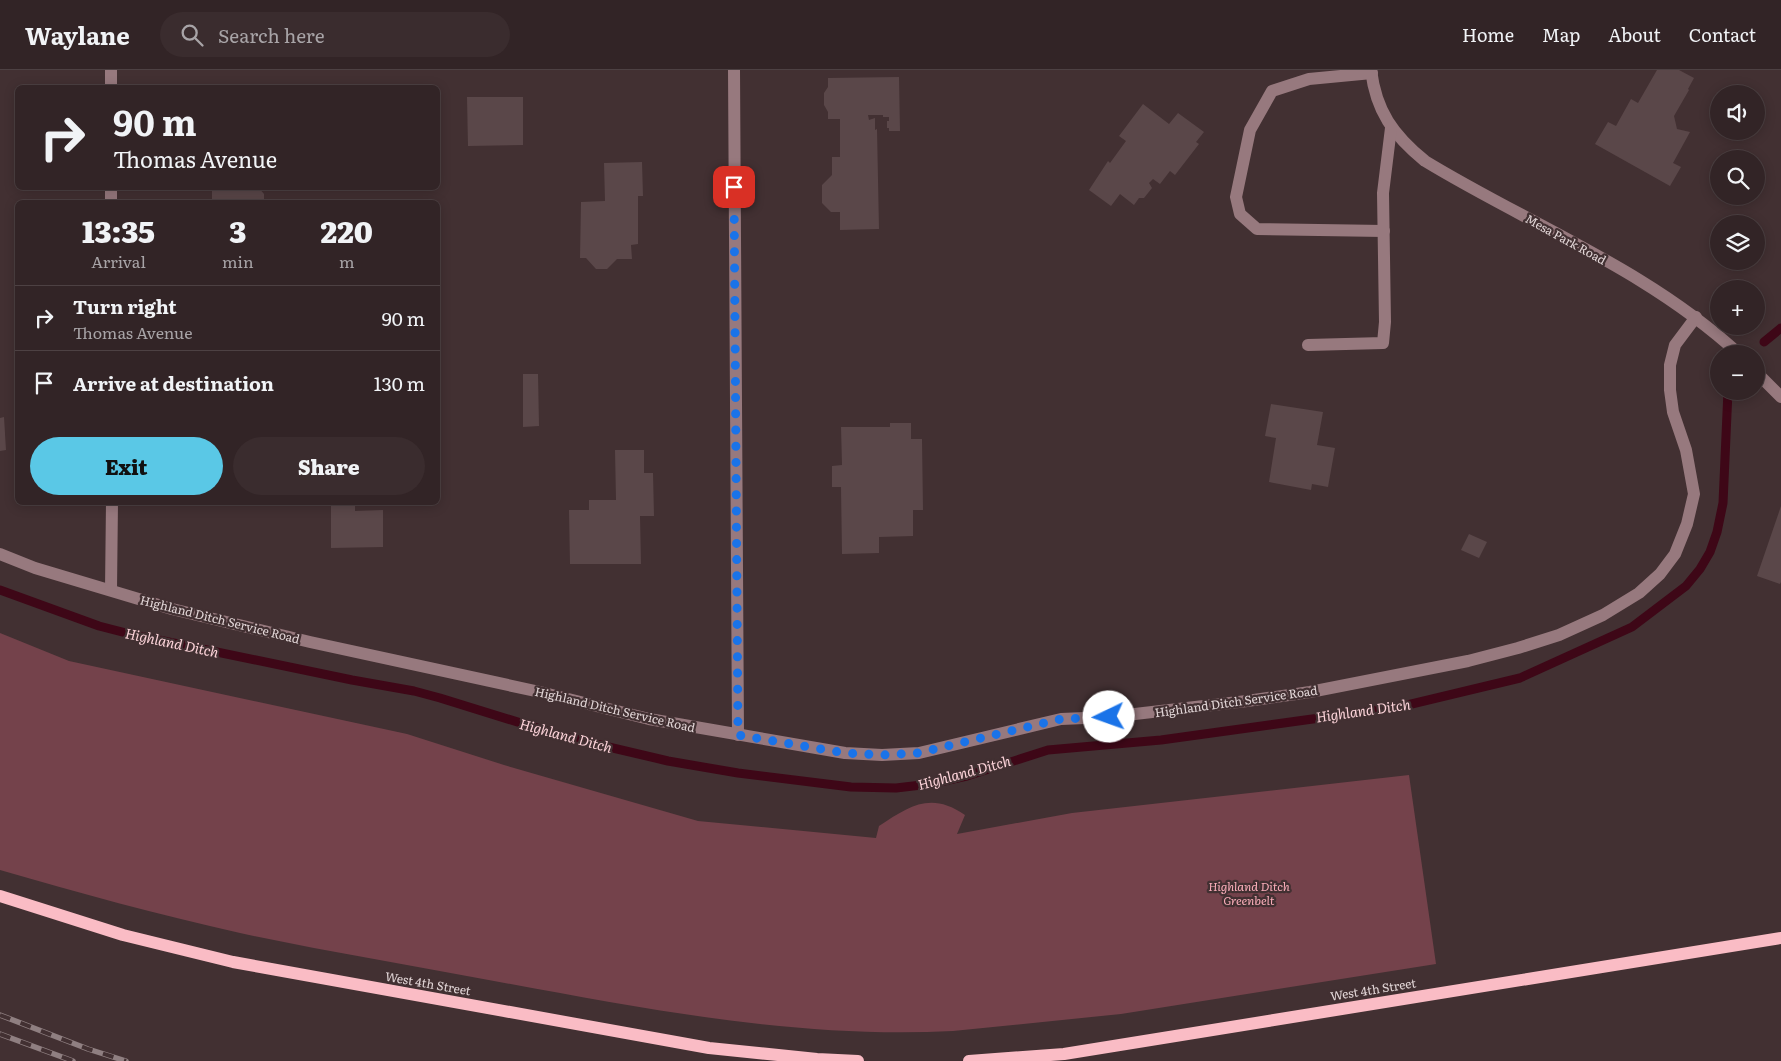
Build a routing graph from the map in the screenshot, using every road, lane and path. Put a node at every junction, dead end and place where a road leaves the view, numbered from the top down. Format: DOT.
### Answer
graph roads {
  1 [pos="111,70"];
  2 [pos="734,70"];
  3 [pos="1371,72"];
  4 [pos="111,85"];
  5 [pos="1391,128"];
  6 [pos="1384,231"];
  7 [pos="1696,317"];
  8 [pos="1308,345"];
  9 [pos="1729,345"];
  10 [pos="1765,379"];
  11 [pos="1779,390"];
  12 [pos="112,505"];
  13 [pos="0,554"];
  14 [pos="111,590"];
  15 [pos="738,735"];
  16 [pos="0,896"];
  17 [pos="1781,938"];
  18 [pos="858,1061"];
  19 [pos="969,1061"];
  1 -- 4 [label="street"];
  2 -- 15 [label="street"];
  3 -- 5 [label="street, Mesa Park Road"];
  3 -- 6 [label="street"];
  5 -- 6 [label="street"];
  5 -- 7 [label="street, Mesa Park Road"];
  6 -- 8 [label="street"];
  7 -- 9 [label="street, Mesa Park Road"];
  7 -- 15 [label="street, Highland Ditch Service Road"];
  10 -- 11 [label="street"];
  12 -- 14 [label="street"];
  13 -- 14 [label="street, Highland Ditch Service Road"];
  14 -- 15 [label="street, Highland Ditch Service Road"];
  16 -- 18 [label="main road, West 4th Street"];
  17 -- 19 [label="main road, West 4th Street"];
}
